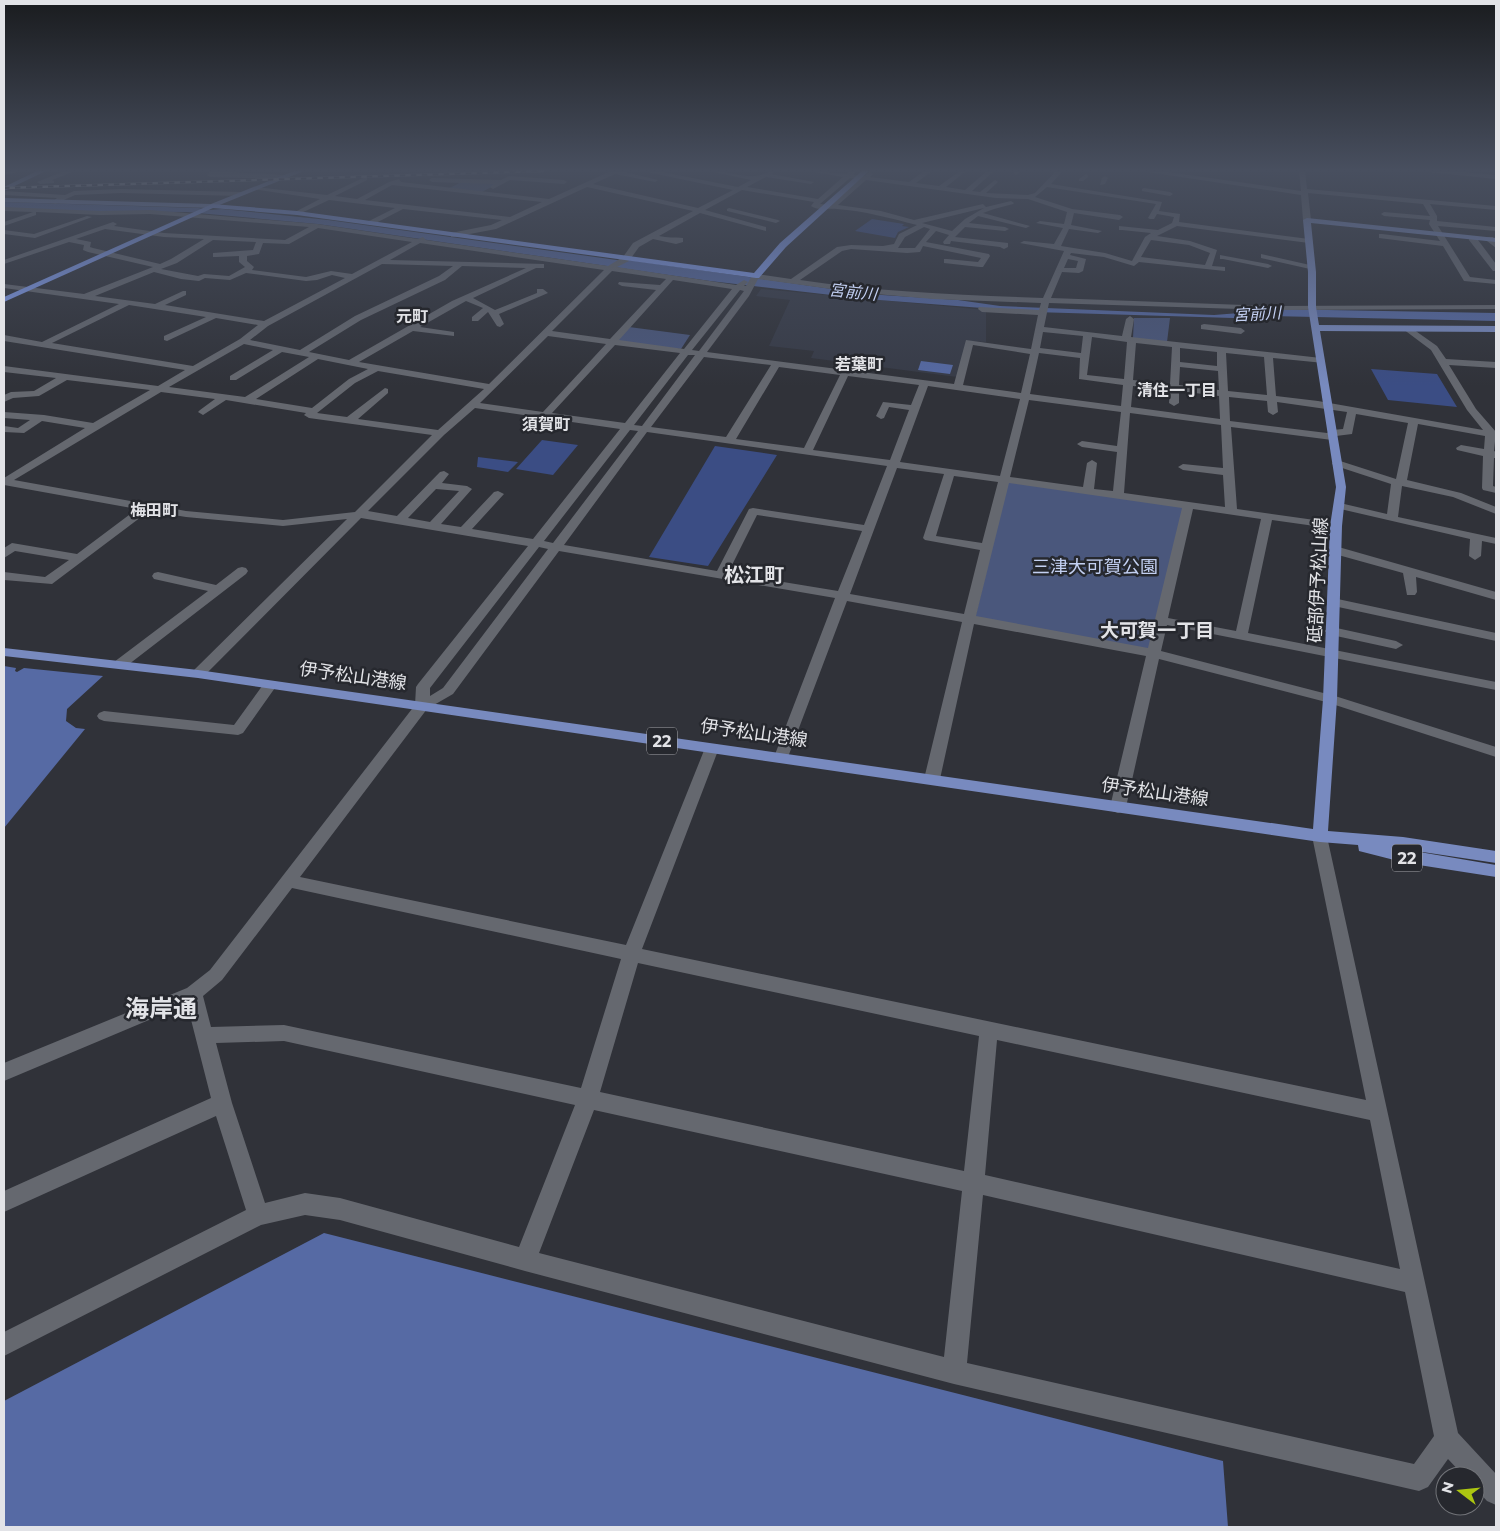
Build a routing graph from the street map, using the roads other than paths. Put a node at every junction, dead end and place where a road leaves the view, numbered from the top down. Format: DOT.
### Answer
graph roads {
  1 [pos="63,242"];
  2 [pos="81,242"];
  3 [pos="131,242"];
  4 [pos="204,242"];
  5 [pos="259,242"];
  6 [pos="418,242"];
  7 [pos="439,242"];
  8 [pos="510,242"];
  9 [pos="641,242"];
  10 [pos="785,242"];
  11 [pos="878,242"];
  12 [pos="899,242"];
  13 [pos="948,242"];
  14 [pos="988,242"];
  15 [pos="1059,242"];
  16 [pos="1146,242"];
  17 [pos="1159,242"];
  18 [pos="1182,242"];
  19 [pos="1309,242"];
  20 [pos="1444,242"];
  21 [pos="1475,242"];
  22 [pos="921,244"];
  23 [pos="1396,244"];
  24 [pos="1025,245"];
  25 [pos="877,246"];
  26 [pos="886,247"];
  27 [pos="945,247"];
  28 [pos="1004,247"];
  29 [pos="1057,247"];
  30 [pos="960,252"];
  31 [pos="1176,252"];
  32 [pos="1450,252"];
  33 [pos="106,254"];
  34 [pos="243,254"];
  35 [pos="1068,254"];
  36 [pos="216,255"];
  37 [pos="1228,256"];
  38 [pos="627,258"];
  39 [pos="1136,259"];
  40 [pos="4,262"];
  41 [pos="383,262"];
  42 [pos="460,264"];
  43 [pos="538,265"];
  44 [pos="159,266"];
  45 [pos="613,267"];
  46 [pos="1208,267"];
  47 [pos="1310,267"];
  48 [pos="151,269"];
  49 [pos="1222,269"];
  50 [pos="1496,269"];
  51 [pos="1060,270"];
  52 [pos="245,271"];
  53 [pos="354,277"];
  54 [pos="672,277"];
  55 [pos="793,281"];
  56 [pos="748,282"];
  57 [pos="1496,282"];
  58 [pos="622,284"];
  59 [pos="4,286"];
  60 [pos="662,288"];
  61 [pos="27,290"];
  62 [pos="183,292"];
  63 [pos="540,292"];
  64 [pos="85,297"];
  65 [pos="466,298"];
  66 [pos="4,300"];
  67 [pos="127,304"];
  68 [pos="155,307"];
  69 [pos="1496,307"];
  70 [pos="982,309"];
  71 [pos="1044,309"];
  72 [pos="491,311"];
  73 [pos="1313,315"];
  74 [pos="214,316"];
  75 [pos="475,319"];
  76 [pos="1130,319"];
  77 [pos="264,324"];
  78 [pos="500,324"];
  79 [pos="412,328"];
  80 [pos="1041,329"];
  81 [pos="1407,329"];
  82 [pos="1496,329"];
  83 [pos="1241,331"];
  84 [pos="546,333"];
  85 [pos="451,334"];
  86 [pos="1088,334"];
  87 [pos="1204,334"];
  88 [pos="167,338"];
  89 [pos="5,339"];
  90 [pos="1129,339"];
  91 [pos="243,341"];
  92 [pos="612,343"];
  93 [pos="44,344"];
  94 [pos="1176,345"];
  95 [pos="282,348"];
  96 [pos="1220,350"];
  97 [pos="1036,351"];
  98 [pos="302,352"];
  99 [pos="686,352"];
  100 [pos="701,354"];
  101 [pos="318,355"];
  102 [pos="1268,355"];
  103 [pos="1085,356"];
  104 [pos="1321,361"];
  105 [pos="352,362"];
  106 [pos="1442,362"];
  107 [pos="776,364"];
  108 [pos="1175,364"];
  109 [pos="1496,365"];
  110 [pos="377,368"];
  111 [pos="4,369"];
  112 [pos="194,369"];
  113 [pos="1221,369"];
  114 [pos="845,373"];
  115 [pos="65,377"];
  116 [pos="233,378"];
  117 [pos="924,384"];
  118 [pos="1127,386"];
  119 [pos="489,387"];
  120 [pos="958,388"];
  121 [pos="1174,388"];
  122 [pos="159,390"];
  123 [pos="385,391"];
  124 [pos="1158,394"];
  125 [pos="1190,396"];
  126 [pos="224,397"];
  127 [pos="1025,397"];
  128 [pos="1223,398"];
  129 [pos="4,399"];
  130 [pos="1271,399"];
  131 [pos="247,400"];
  132 [pos="1174,403"];
  133 [pos="473,405"];
  134 [pos="1328,406"];
  135 [pos="1258,407"];
  136 [pos="915,408"];
  137 [pos="314,410"];
  138 [pos="1125,410"];
  139 [pos="1352,410"];
  140 [pos="203,412"];
  141 [pos="1273,412"];
  142 [pos="879,413"];
  143 [pos="4,415"];
  144 [pos="545,416"];
  145 [pos="38,419"];
  146 [pos="1414,420"];
  147 [pos="349,421"];
  148 [pos="1225,423"];
  149 [pos="95,426"];
  150 [pos="627,427"];
  151 [pos="4,429"];
  152 [pos="1462,429"];
  153 [pos="646,430"];
  154 [pos="440,433"];
  155 [pos="1494,434"];
  156 [pos="1332,435"];
  157 [pos="729,441"];
  158 [pos="1082,444"];
  159 [pos="1122,450"];
  160 [pos="807,452"];
  161 [pos="1493,455"];
  162 [pos="1092,463"];
  163 [pos="1337,463"];
  164 [pos="894,464"];
  165 [pos="1184,467"];
  166 [pos="950,472"];
  167 [pos="1228,472"];
  168 [pos="444,474"];
  169 [pos="1005,480"];
  170 [pos="4,482"];
  171 [pos="1399,482"];
  172 [pos="433,485"];
  173 [pos="1496,490"];
  174 [pos="1088,491"];
  175 [pos="498,494"];
  176 [pos="1118,495"];
  177 [pos="1188,506"];
  178 [pos="1340,506"];
  179 [pos="147,507"];
  180 [pos="1231,510"];
  181 [pos="1496,511"];
  182 [pos="357,516"];
  183 [pos="1267,516"];
  184 [pos="1392,519"];
  185 [pos="400,520"];
  186 [pos="432,526"];
  187 [pos="1336,526"];
  188 [pos="868,529"];
  189 [pos="464,531"];
  190 [pos="1476,538"];
  191 [pos="1496,541"];
  192 [pos="537,544"];
  193 [pos="556,546"];
  194 [pos="988,548"];
  195 [pos="1335,550"];
  196 [pos="4,554"];
  197 [pos="1476,556"];
  198 [pos="80,558"];
  199 [pos="242,571"];
  200 [pos="1409,571"];
  201 [pos="720,574"];
  202 [pos="4,576"];
  203 [pos="158,576"];
  204 [pos="218,589"];
  205 [pos="1411,592"];
  206 [pos="843,596"];
  207 [pos="1496,596"];
  208 [pos="1333,602"];
  209 [pos="969,619"];
  210 [pos="1161,620"];
  211 [pos="1332,631"];
  212 [pos="1241,636"];
  213 [pos="1496,637"];
  214 [pos="1396,645"];
  215 [pos="4,652"];
  216 [pos="1154,653"];
  217 [pos="1331,653"];
  218 [pos="119,665"];
  219 [pos="198,674"];
  220 [pos="270,685"];
  221 [pos="1496,686"];
  222 [pos="1330,699"];
  223 [pos="422,706"];
  224 [pos="104,716"];
  225 [pos="712,748"];
  226 [pos="1496,752"];
  227 [pos="780,757"];
  228 [pos="932,779"];
  229 [pos="1118,807"];
  230 [pos="1320,836"];
  231 [pos="1496,857"];
  232 [pos="1496,871"];
  233 [pos="288,882"];
  234 [pos="631,955"];
  235 [pos="193,993"];
  236 [pos="989,1029"];
  237 [pos="205,1035"];
  238 [pos="4,1072"];
  239 [pos="588,1099"];
  240 [pos="222,1103"];
  241 [pos="1377,1112"];
  242 [pos="974,1183"];
  243 [pos="4,1202"];
  244 [pos="258,1216"];
  245 [pos="524,1260"];
  246 [pos="1413,1284"];
  247 [pos="4,1344"];
  248 [pos="954,1372"];
  249 [pos="1447,1439"];
  250 [pos="1496,1492"];
  1 -- 40 [label="street"];
  2 -- 33 [label="street"];
  3 -- 33 [label="highway"];
  4 -- 44 [label="street"];
  5 -- 34 [label="street"];
  6 -- 41 [label="street"];
  7 -- 45 [label="street"];
  8 -- 38 [label="highway"];
  9 -- 38 [label="street"];
  10 -- 56 [label="highway"];
  11 -- 25 [label="street"];
  12 -- 26 [label="street"];
  13 -- 27 [label="street"];
  14 -- 28 [label="street"];
  15 -- 29 [label="street"];
  16 -- 39 [label="street"];
  17 -- 31 [label="street"];
  18 -- 31 [label="street"];
  19 -- 47 [label="main road, 砥部伊予松山線"];
  20 -- 32 [label="street"];
  21 -- 50 [label="street"];
  22 -- 26 [label="street"];
  22 -- 27 [label="street"];
  23 -- 32 [label="street"];
  24 -- 29 [label="street"];
  25 -- 26 [label="street"];
  25 -- 55 [label="street"];
  27 -- 30 [label="street"];
  29 -- 35 [label="street"];
  30 -- 30 [label="street"];
  31 -- 39 [label="street"];
  31 -- 46 [label="street"];
  31 -- 46 [label="street"];
  32 -- 57 [label="street"];
  33 -- 44 [label="street"];
  33 -- 61 [label="highway"];
  34 -- 36 [label="street"];
  34 -- 52 [label="street"];
  35 -- 39 [label="street"];
  35 -- 51 [label="street"];
  35 -- 51 [label="street"];
  37 -- 47 [label="street"];
  38 -- 45 [label="street"];
  38 -- 56 [label="highway"];
  41 -- 42 [label="street"];
  41 -- 53 [label="street"];
  42 -- 43 [label="street"];
  42 -- 98 [label="street"];
  43 -- 45 [label="street"];
  43 -- 65 [label="street"];
  44 -- 48 [label="street"];
  45 -- 54 [label="street"];
  45 -- 84 [label="street"];
  46 -- 49 [label="street"];
  47 -- 73 [label="main road, 砥部伊予松山線"];
  48 -- 52 [label="street"];
  48 -- 64 [label="street"];
  51 -- 71 [label="street"];
  52 -- 53 [label="street"];
  53 -- 77 [label="street"];
  54 -- 56 [label="street"];
  54 -- 60 [label="street"];
  55 -- 56 [label="street"];
  55 -- 71 [label="street"];
  56 -- 99 [label="street"];
  56 -- 100 [label="street"];
  58 -- 60 [label="street"];
  59 -- 61 [label="street"];
  60 -- 92 [label="street"];
  61 -- 64 [label="street"];
  61 -- 66 [label="highway"];
  62 -- 68 [label="street"];
  63 -- 72 [label="street"];
  64 -- 67 [label="street"];
  65 -- 72 [label="street"];
  65 -- 79 [label="street"];
  67 -- 68 [label="street"];
  67 -- 93 [label="street"];
  68 -- 74 [label="street"];
  69 -- 73 [label="street"];
  70 -- 71 [label="street"];
  71 -- 73 [label="street"];
  71 -- 80 [label="street"];
  72 -- 75 [label="street"];
  72 -- 78 [label="street"];
  73 -- 81 [label="main road"];
  73 -- 104 [label="main road, 砥部伊予松山線"];
  74 -- 77 [label="street"];
  74 -- 88 [label="street"];
  76 -- 90 [label="street"];
  77 -- 91 [label="street"];
  79 -- 85 [label="street"];
  79 -- 105 [label="street"];
  80 -- 86 [label="street"];
  80 -- 97 [label="street"];
  81 -- 82 [label="main road"];
  81 -- 106 [label="street"];
  83 -- 87 [label="street"];
  84 -- 92 [label="street"];
  84 -- 119 [label="street"];
  86 -- 90 [label="street"];
  86 -- 103 [label="street"];
  87 -- 94 [label="street"];
  87 -- 96 [label="street"];
  89 -- 93 [label="street"];
  90 -- 94 [label="street"];
  90 -- 118 [label="street"];
  91 -- 95 [label="street"];
  91 -- 112 [label="street"];
  92 -- 99 [label="street"];
  92 -- 144 [label="street"];
  93 -- 112 [label="street"];
  94 -- 108 [label="street"];
  95 -- 98 [label="street"];
  95 -- 116 [label="street"];
  96 -- 102 [label="street"];
  96 -- 113 [label="street"];
  97 -- 103 [label="street"];
  97 -- 120 [label="street"];
  97 -- 127 [label="street"];
  98 -- 101 [label="street"];
  99 -- 100 [label="street"];
  99 -- 150 [label="street"];
  100 -- 107 [label="street"];
  100 -- 153 [label="street"];
  101 -- 105 [label="street"];
  101 -- 131 [label="street"];
  102 -- 104 [label="street"];
  102 -- 130 [label="street"];
  103 -- 118 [label="street"];
  104 -- 134 [label="main road, 砥部伊予松山線"];
  105 -- 110 [label="street"];
  106 -- 109 [label="street"];
  106 -- 155 [label="street"];
  107 -- 114 [label="street"];
  107 -- 157 [label="street"];
  108 -- 113 [label="street"];
  108 -- 121 [label="street"];
  110 -- 119 [label="street"];
  110 -- 137 [label="street"];
  111 -- 115 [label="street"];
  112 -- 122 [label="street"];
  113 -- 128 [label="street"];
  114 -- 117 [label="street"];
  114 -- 160 [label="street"];
  115 -- 122 [label="street"];
  115 -- 129 [label="street"];
  117 -- 120 [label="street"];
  117 -- 136 [label="street"];
  118 -- 121 [label="street"];
  118 -- 124 [label="street"];
  118 -- 138 [label="street"];
  119 -- 133 [label="street"];
  120 -- 127 [label="street"];
  121 -- 128 [label="street"];
  121 -- 132 [label="street"];
  122 -- 126 [label="street"];
  122 -- 149 [label="street"];
  123 -- 147 [label="street"];
  125 -- 128 [label="street"];
  126 -- 131 [label="street"];
  126 -- 140 [label="street"];
  127 -- 138 [label="street"];
  127 -- 169 [label="street"];
  128 -- 130 [label="street"];
  128 -- 135 [label="street"];
  128 -- 148 [label="street"];
  130 -- 134 [label="street"];
  130 -- 141 [label="street"];
  131 -- 137 [label="street"];
  133 -- 144 [label="street"];
  133 -- 154 [label="street"];
  134 -- 139 [label="street"];
  134 -- 156 [label="main road, 砥部伊予松山線"];
  136 -- 142 [label="street"];
  136 -- 164 [label="street"];
  137 -- 147 [label="street"];
  138 -- 148 [label="street"];
  138 -- 159 [label="street"];
  139 -- 146 [label="street"];
  139 -- 156 [label="street"];
  143 -- 145 [label="street"];
  144 -- 150 [label="street"];
  145 -- 149 [label="street"];
  145 -- 151 [label="street"];
  146 -- 152 [label="street"];
  146 -- 171 [label="street"];
  147 -- 154 [label="street"];
  148 -- 156 [label="street"];
  148 -- 167 [label="street"];
  149 -- 170 [label="street"];
  150 -- 153 [label="street"];
  150 -- 192 [label="street"];
  152 -- 155 [label="street"];
  152 -- 161 [label="street"];
  153 -- 157 [label="street"];
  153 -- 193 [label="street"];
  154 -- 182 [label="street"];
  155 -- 161 [label="street"];
  156 -- 163 [label="main road, 砥部伊予松山線"];
  157 -- 160 [label="street"];
  158 -- 159 [label="street"];
  159 -- 176 [label="street"];
  160 -- 164 [label="street"];
  161 -- 173 [label="street"];
  162 -- 174 [label="street"];
  163 -- 171 [label="street"];
  163 -- 178 [label="main road, 砥部伊予松山線"];
  164 -- 166 [label="street"];
  164 -- 188 [label="street"];
  165 -- 167 [label="street"];
  166 -- 169 [label="street"];
  166 -- 194 [label="street"];
  167 -- 180 [label="street"];
  168 -- 172 [label="street"];
  169 -- 174 [label="street"];
  169 -- 194 [label="street"];
  170 -- 179 [label="street"];
  171 -- 181 [label="street"];
  171 -- 184 [label="street"];
  172 -- 185 [label="street"];
  172 -- 186 [label="street"];
  174 -- 176 [label="street"];
  175 -- 189 [label="street"];
  176 -- 177 [label="street"];
  177 -- 180 [label="street"];
  177 -- 210 [label="street"];
  178 -- 184 [label="street"];
  178 -- 187 [label="main road, 砥部伊予松山線"];
  179 -- 182 [label="street"];
  179 -- 198 [label="street"];
  180 -- 183 [label="street"];
  182 -- 185 [label="street"];
  182 -- 219 [label="street"];
  183 -- 187 [label="street"];
  183 -- 212 [label="street"];
  184 -- 190 [label="street"];
  185 -- 186 [label="street"];
  186 -- 189 [label="street"];
  187 -- 195 [label="main road, 砥部伊予松山線"];
  188 -- 201 [label="street"];
  188 -- 206 [label="street"];
  189 -- 192 [label="street"];
  190 -- 191 [label="street"];
  190 -- 197 [label="street"];
  192 -- 193 [label="street"];
  192 -- 223 [label="street"];
  193 -- 201 [label="street"];
  193 -- 223 [label="street"];
  194 -- 209 [label="street"];
  195 -- 200 [label="street"];
  195 -- 208 [label="main road, 砥部伊予松山線"];
  196 -- 198 [label="street"];
  198 -- 202 [label="street"];
  199 -- 204 [label="street"];
  200 -- 205 [label="street"];
  200 -- 207 [label="street"];
  201 -- 206 [label="street"];
  203 -- 204 [label="street"];
  204 -- 218 [label="street"];
  206 -- 209 [label="street"];
  206 -- 227 [label="street"];
  208 -- 211 [label="main road, 砥部伊予松山線"];
  208 -- 213 [label="street"];
  209 -- 216 [label="street"];
  209 -- 228 [label="street"];
  210 -- 212 [label="street"];
  210 -- 216 [label="street"];
  211 -- 214 [label="street"];
  211 -- 217 [label="main road, 砥部伊予松山線"];
  212 -- 217 [label="street"];
  215 -- 218 [label="main road, 伊予松山港線 / 22"];
  216 -- 222 [label="street"];
  216 -- 229 [label="street"];
  217 -- 221 [label="street"];
  217 -- 222 [label="main road, 砥部伊予松山線"];
  218 -- 219 [label="main road, 伊予松山港線 / 22"];
  219 -- 220 [label="main road, 伊予松山港線 / 22"];
  220 -- 223 [label="main road, 伊予松山港線 / 22"];
  220 -- 224 [label="street"];
  222 -- 226 [label="street"];
  222 -- 230 [label="main road, 砥部伊予松山線"];
  223 -- 225 [label="main road, 伊予松山港線 / 22"];
  223 -- 233 [label="street"];
  225 -- 227 [label="main road, 伊予松山港線 / 22"];
  225 -- 234 [label="street"];
  227 -- 228 [label="main road, 伊予松山港線 / 22"];
  228 -- 229 [label="main road, 伊予松山港線 / 22"];
  229 -- 230 [label="main road, 伊予松山港線 / 22"];
  230 -- 231 [label="main road, 伊予松山港線 / 22"];
  230 -- 232 [label="main road, 伊予松山港線 / 22"];
  230 -- 241 [label="street"];
  233 -- 234 [label="street"];
  233 -- 235 [label="street"];
  234 -- 236 [label="street"];
  234 -- 239 [label="street"];
  235 -- 237 [label="street"];
  235 -- 238 [label="street"];
  236 -- 241 [label="street"];
  236 -- 242 [label="street"];
  237 -- 239 [label="street"];
  237 -- 240 [label="street"];
  239 -- 242 [label="street"];
  239 -- 245 [label="street"];
  240 -- 243 [label="street"];
  240 -- 244 [label="street"];
  241 -- 246 [label="street"];
  242 -- 246 [label="street"];
  242 -- 248 [label="street"];
  244 -- 245 [label="street"];
  244 -- 247 [label="street"];
  245 -- 248 [label="street"];
  246 -- 249 [label="street"];
  248 -- 249 [label="street"];
  249 -- 250 [label="street"];
}
